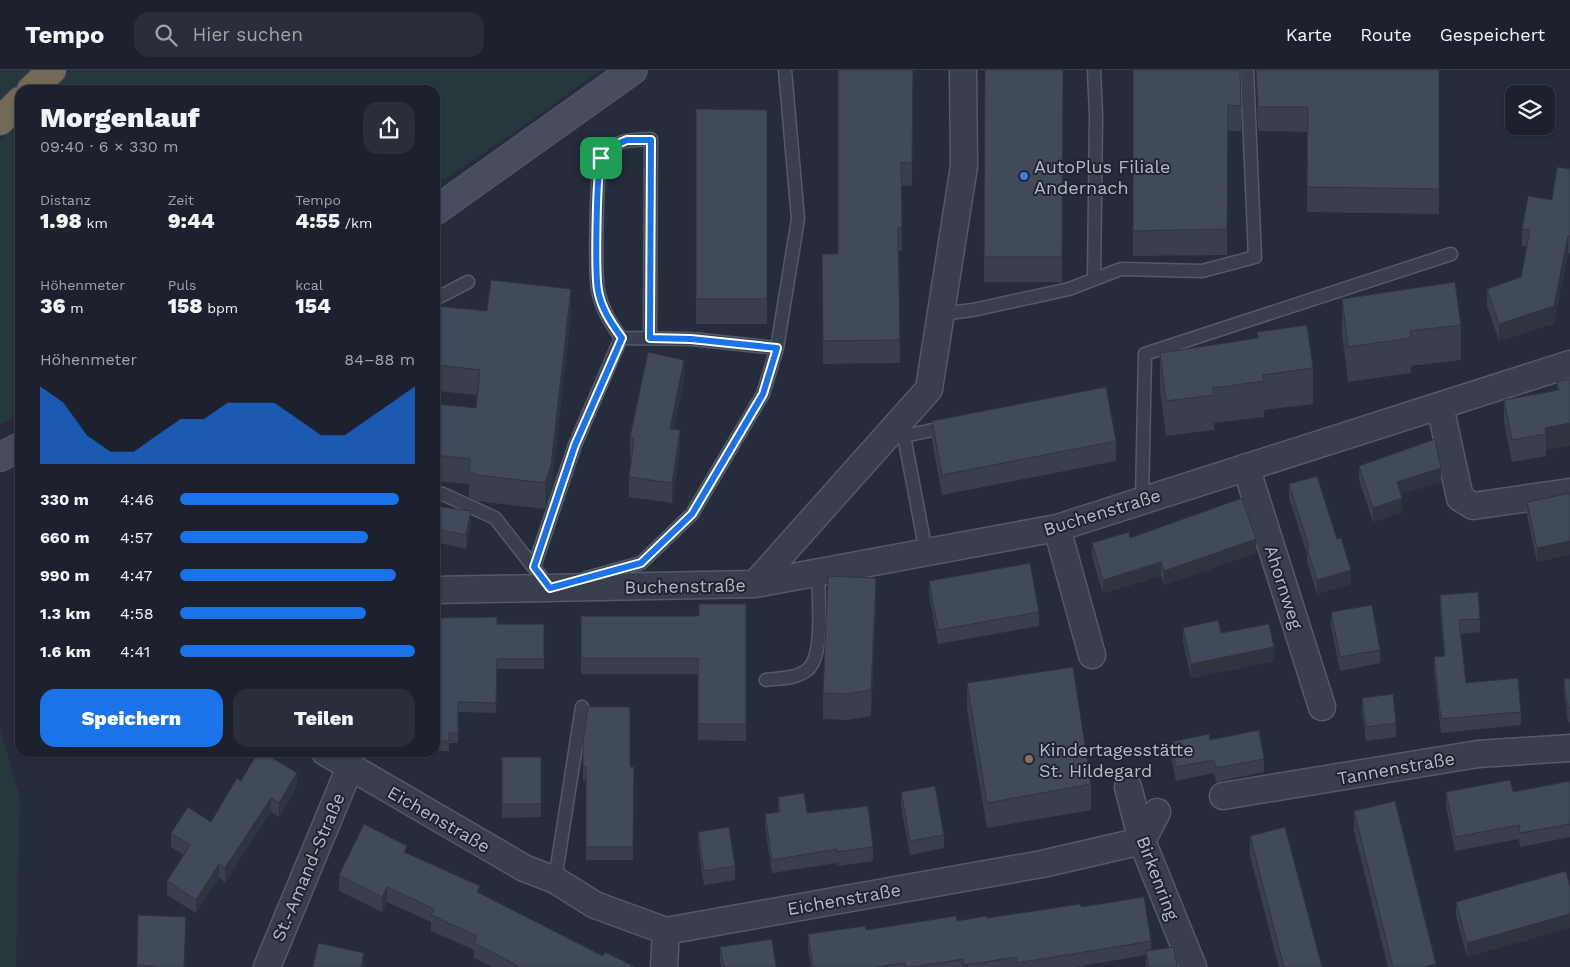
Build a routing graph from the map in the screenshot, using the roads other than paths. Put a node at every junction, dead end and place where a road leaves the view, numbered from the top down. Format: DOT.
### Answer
graph roads {
  1 [pos="52,70"];
  2 [pos="633,70"];
  3 [pos="785,70"];
  4 [pos="963,70"];
  5 [pos="1094,70"];
  6 [pos="1247,70"];
  7 [pos="37,85"];
  8 [pos="15,106"];
  9 [pos="0,121"];
  10 [pos="440,207"];
  11 [pos="1451,254"];
  12 [pos="1094,279"];
  13 [pos="468,282"];
  14 [pos="440,296"];
  15 [pos="940,314"];
  16 [pos="622,338"];
  17 [pos="650,338"];
  18 [pos="777,348"];
  19 [pos="1570,364"];
  20 [pos="1440,406"];
  21 [pos="961,424"];
  22 [pos="15,450"];
  23 [pos="0,458"];
  24 [pos="1246,466"];
  25 [pos="1570,492"];
  26 [pos="440,494"];
  27 [pos="1142,500"];
  28 [pos="1057,528"];
  29 [pos="926,552"];
  30 [pos="534,567"];
  31 [pos="818,573"];
  32 [pos="755,584"];
  33 [pos="550,588"];
  34 [pos="440,590"];
  35 [pos="1092,655"];
  36 [pos="766,680"];
  37 [pos="582,707"];
  38 [pos="1322,708"];
  39 [pos="1570,748"];
  40 [pos="333,757"];
  41 [pos="350,767"];
  42 [pos="1128,787"];
  43 [pos="1223,796"];
  44 [pos="1157,812"];
  45 [pos="1142,840"];
  46 [pos="555,880"];
  47 [pos="666,931"];
  48 [pos="267,967"];
  49 [pos="664,967"];
  50 [pos="1193,967"];
  1 -- 7 [label="highway"];
  2 -- 10 [label="main road"];
  3 -- 18 [label="lane"];
  4 -- 15 [label="street, Buchenstraße"];
  5 -- 12 [label="lane"];
  6 -- 12 [label="lane"];
  8 -- 9 [label="highway"];
  11 -- 27 [label="lane"];
  12 -- 15 [label="lane"];
  13 -- 14 [label="lane"];
  15 -- 32 [label="street, Buchenstraße"];
  16 -- 17 [label="lane"];
  16 -- 17 [label="lane"];
  16 -- 30 [label="lane"];
  17 -- 18 [label="lane"];
  18 -- 33 [label="lane"];
  19 -- 20 [label="street, Buchenstraße"];
  20 -- 24 [label="street, Buchenstraße"];
  20 -- 25 [label="street"];
  21 -- 29 [label="lane"];
  22 -- 23 [label="main road"];
  24 -- 27 [label="street, Buchenstraße"];
  24 -- 38 [label="street, Ahornweg"];
  26 -- 30 [label="lane"];
  27 -- 28 [label="street, Buchenstraße"];
  28 -- 29 [label="street, Buchenstraße"];
  28 -- 35 [label="street"];
  29 -- 31 [label="street, Buchenstraße"];
  30 -- 33 [label="lane"];
  31 -- 32 [label="street, Buchenstraße"];
  31 -- 36 [label="lane"];
  32 -- 33 [label="street, Buchenstraße"];
  33 -- 34 [label="street, Buchenstraße"];
  37 -- 46 [label="lane"];
  39 -- 43 [label="street, Tannenstraße"];
  40 -- 41 [label="street, Eichenstraße"];
  41 -- 46 [label="street, Eichenstraße"];
  41 -- 48 [label="street, St.-Amand-Straße"];
  42 -- 45 [label="street, Birkenring"];
  44 -- 45 [label="street"];
  45 -- 47 [label="street, Eichenstraße"];
  45 -- 50 [label="street, Birkenring"];
  46 -- 47 [label="street, Eichenstraße"];
  47 -- 49 [label="street"];
}
